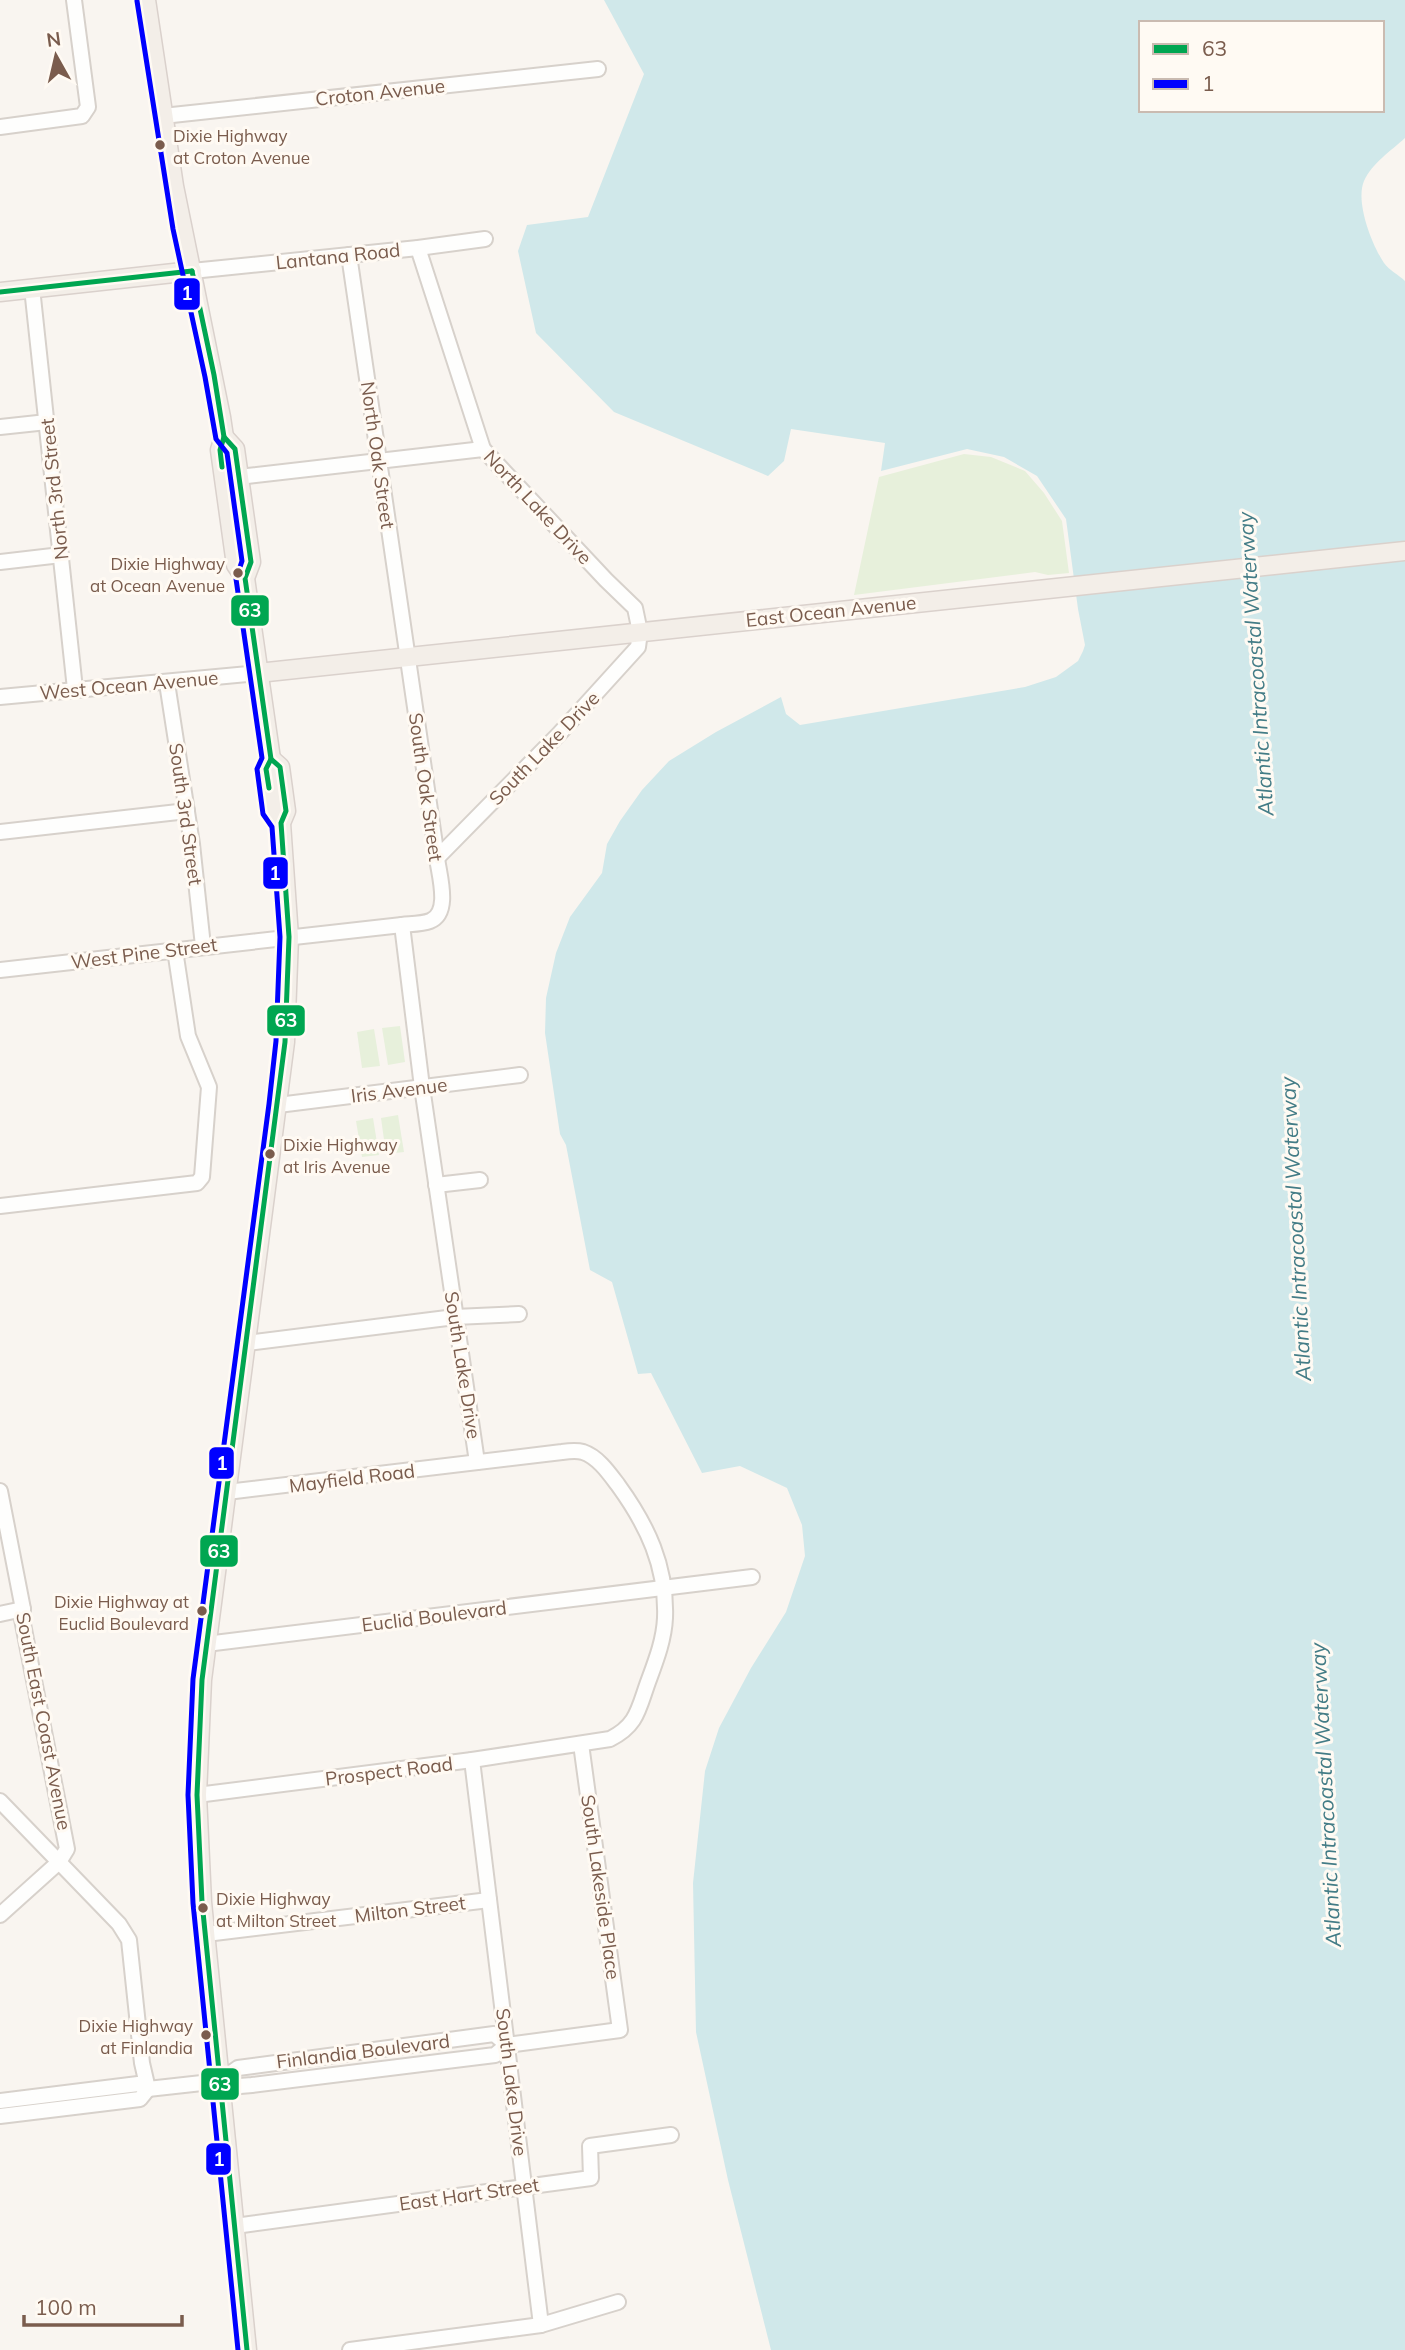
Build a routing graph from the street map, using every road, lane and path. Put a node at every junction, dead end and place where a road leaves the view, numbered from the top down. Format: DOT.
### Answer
graph roads {
  1 [pos="75,0"];
  2 [pos="146,0"];
  3 [pos="598,69"];
  4 [pos="163,116"];
  5 [pos="0,127"];
  6 [pos="485,239"];
  7 [pos="418,248"];
  8 [pos="349,255"];
  9 [pos="192,271"];
  10 [pos="32,288"];
  11 [pos="0,292"];
  12 [pos="47,422"];
  13 [pos="0,427"];
  14 [pos="224,438"];
  15 [pos="483,449"];
  16 [pos="379,461"];
  17 [pos="239,477"];
  18 [pos="1405,551"];
  19 [pos="61,555"];
  20 [pos="0,562"];
  21 [pos="245,578"];
  22 [pos="640,632"];
  23 [pos="407,656"];
  24 [pos="258,673"];
  25 [pos="167,683"];
  26 [pos="75,689"];
  27 [pos="0,697"];
  28 [pos="187,811"];
  29 [pos="0,832"];
  30 [pos="437,858"];
  31 [pos="402,925"];
  32 [pos="289,937"];
  33 [pos="203,946"];
  34 [pos="175,950"];
  35 [pos="0,970"];
  36 [pos="520,1075"];
  37 [pos="422,1087"];
  38 [pos="278,1105"];
  39 [pos="480,1180"];
  40 [pos="436,1185"];
  41 [pos="0,1206"];
  42 [pos="519,1314"];
  43 [pos="455,1317"];
  44 [pos="247,1343"];
  45 [pos="477,1462"];
  46 [pos="0,1491"];
  47 [pos="227,1492"];
  48 [pos="751,1577"];
  49 [pos="663,1588"];
  50 [pos="23,1609"];
  51 [pos="0,1614"];
  52 [pos="206,1644"];
  53 [pos="581,1744"];
  54 [pos="472,1760"];
  55 [pos="197,1795"];
  56 [pos="0,1801"];
  57 [pos="59,1862"];
  58 [pos="489,1900"];
  59 [pos="0,1915"];
  60 [pos="206,1934"];
  61 [pos="620,2030"];
  62 [pos="507,2045"];
  63 [pos="220,2081"];
  64 [pos="148,2089"];
  65 [pos="0,2101"];
  66 [pos="0,2116"];
  67 [pos="671,2135"];
  68 [pos="524,2186"];
  69 [pos="235,2226"];
  70 [pos="618,2302"];
  71 [pos="541,2325"];
  72 [pos="247,2350"];
  73 [pos="350,2350"];
  1 -- 5 [label="street"];
  2 -- 4 [label="main road"];
  3 -- 4 [label="street, Croton Avenue"];
  4 -- 9 [label="main road"];
  6 -- 7 [label="street, Lantana Road"];
  7 -- 8 [label="street, Lantana Road"];
  7 -- 15 [label="street, North Lake Drive"];
  8 -- 9 [label="street, Lantana Road"];
  8 -- 16 [label="street, North Oak Street"];
  9 -- 10 [label="main road"];
  9 -- 14 [label="main road"];
  10 -- 11 [label="main road"];
  10 -- 12 [label="street, North 3rd Street"];
  12 -- 13 [label="street"];
  12 -- 19 [label="street, North 3rd Street"];
  14 -- 17 [label="main road"];
  14 -- 21 [label="main road"];
  15 -- 16 [label="street"];
  15 -- 22 [label="street, North Lake Drive"];
  16 -- 17 [label="street"];
  16 -- 23 [label="street, North Oak Street"];
  17 -- 21 [label="main road"];
  18 -- 22 [label="main road, East Ocean Avenue"];
  19 -- 20 [label="street"];
  19 -- 26 [label="street, North 3rd Street"];
  21 -- 24 [label="main road"];
  22 -- 23 [label="main road, East Ocean Avenue"];
  22 -- 30 [label="street, South Lake Drive"];
  23 -- 24 [label="main road, East Ocean Avenue"];
  23 -- 30 [label="street, South Oak Street"];
  24 -- 25 [label="street, West Ocean Avenue"];
  24 -- 32 [label="main road"];
  25 -- 26 [label="street, West Ocean Avenue"];
  25 -- 28 [label="street, South 3rd Street"];
  26 -- 27 [label="street, West Ocean Avenue"];
  28 -- 29 [label="street"];
  28 -- 33 [label="street, South 3rd Street"];
  30 -- 31 [label="street, South Oak Street"];
  31 -- 32 [label="street, West Pine Street"];
  31 -- 37 [label="street, South Lake Drive"];
  32 -- 33 [label="street, West Pine Street"];
  32 -- 38 [label="main road"];
  33 -- 34 [label="street, West Pine Street"];
  34 -- 35 [label="street, West Pine Street"];
  34 -- 41 [label="street"];
  36 -- 37 [label="street, Iris Avenue"];
  37 -- 38 [label="street, Iris Avenue"];
  37 -- 40 [label="street, South Lake Drive"];
  38 -- 44 [label="main road"];
  39 -- 40 [label="street"];
  40 -- 43 [label="street, South Lake Drive"];
  42 -- 43 [label="street"];
  43 -- 44 [label="street"];
  43 -- 45 [label="street, South Lake Drive"];
  44 -- 47 [label="main road"];
  45 -- 47 [label="street, Mayfield Road"];
  45 -- 49 [label="street, South Lake Drive"];
  46 -- 50 [label="street, South East Coast Avenue"];
  47 -- 52 [label="main road"];
  48 -- 49 [label="street, Euclid Boulevard"];
  49 -- 52 [label="street, Euclid Boulevard"];
  49 -- 53 [label="street, South Lake Drive"];
  50 -- 51 [label="street"];
  50 -- 57 [label="street, South East Coast Avenue"];
  52 -- 55 [label="main road"];
  53 -- 54 [label="street, Prospect Road"];
  53 -- 61 [label="street, South Lakeside Place"];
  54 -- 55 [label="street, Prospect Road"];
  54 -- 58 [label="street, South Lake Drive"];
  55 -- 60 [label="main road"];
  56 -- 57 [label="street"];
  57 -- 59 [label="street"];
  57 -- 64 [label="street"];
  58 -- 60 [label="street, Milton Street"];
  58 -- 62 [label="street, South Lake Drive"];
  60 -- 63 [label="main road"];
  61 -- 62 [label="street, Finlandia Boulevard"];
  62 -- 63 [label="street, Finlandia Boulevard"];
  62 -- 63 [label="street, Finlandia Boulevard"];
  62 -- 68 [label="street, South Lake Drive"];
  63 -- 64 [label="street, Finlandia Boulevard"];
  63 -- 69 [label="main road"];
  64 -- 65 [label="street, Finlandia Boulevard"];
  64 -- 66 [label="street, Finlandia Boulevard"];
  67 -- 68 [label="street, East Hart Street"];
  68 -- 69 [label="street, East Hart Street"];
  68 -- 71 [label="street, South Lake Drive"];
  69 -- 72 [label="main road"];
  70 -- 71 [label="street"];
  71 -- 73 [label="street"];
}
